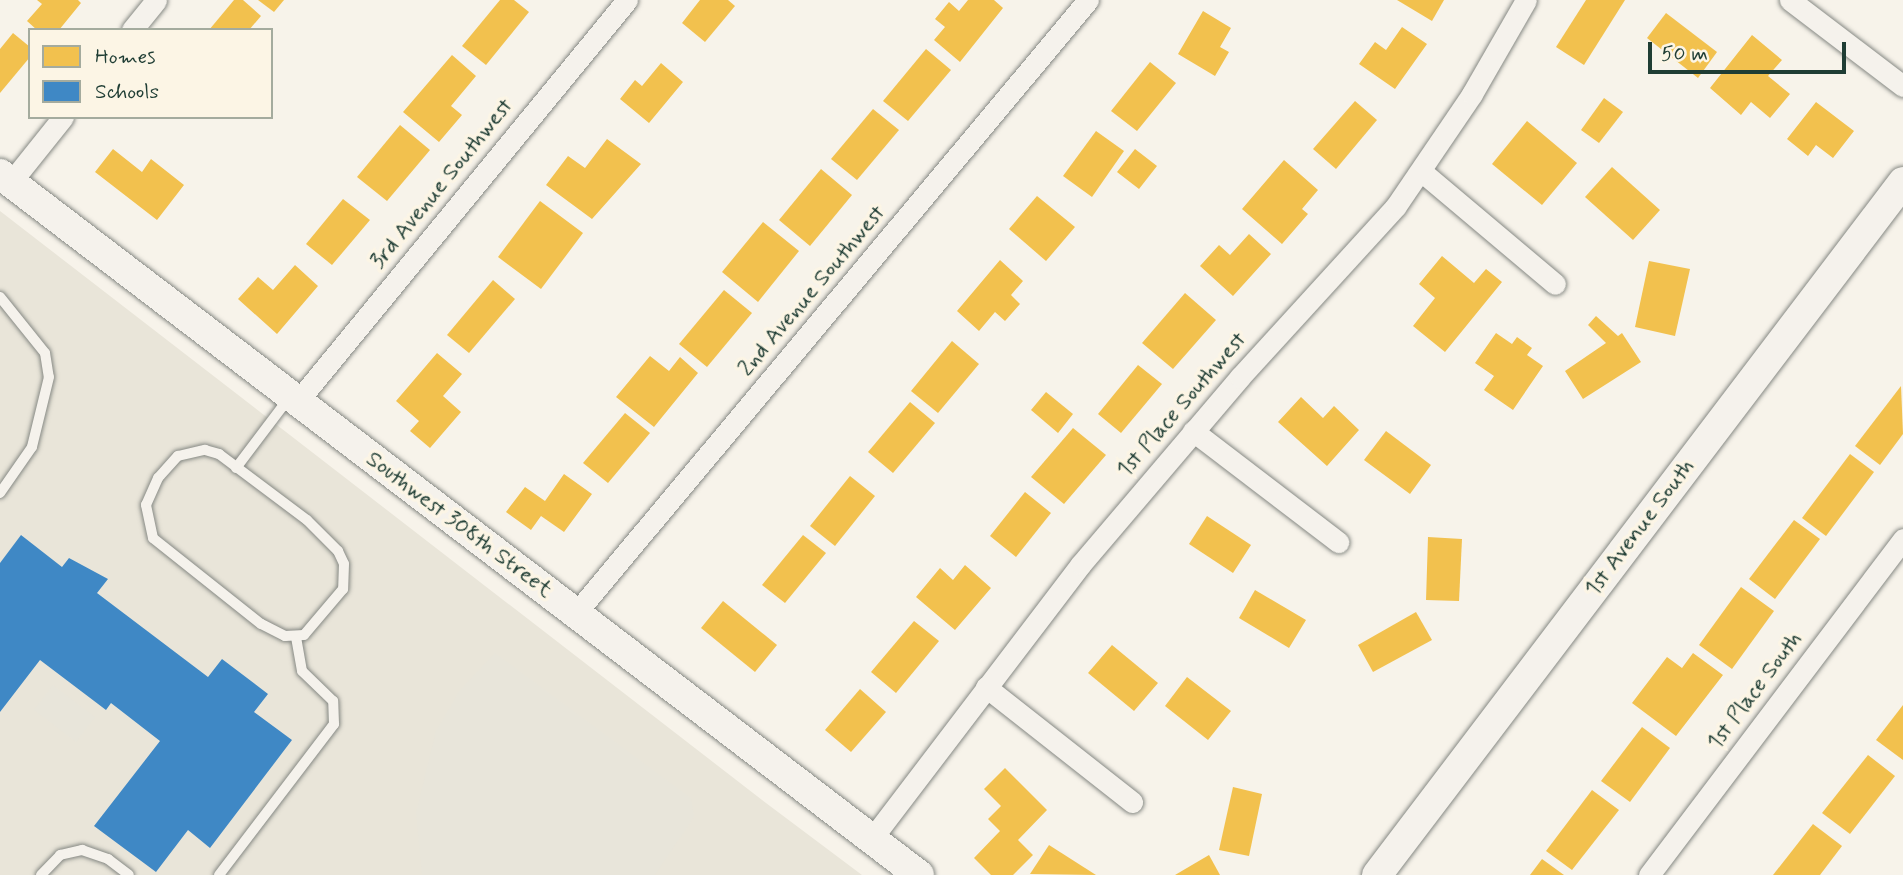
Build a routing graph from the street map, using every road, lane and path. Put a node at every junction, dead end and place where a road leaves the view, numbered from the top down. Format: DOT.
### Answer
graph roads {
  1 [pos="156,0"];
  2 [pos="627,0"];
  3 [pos="1088,0"];
  4 [pos="1527,0"];
  5 [pos="1790,0"];
  6 [pos="134,28"];
  7 [pos="1903,86"];
  8 [pos="61,119"];
  9 [pos="1421,171"];
  10 [pos="1903,181"];
  11 [pos="4,184"];
  12 [pos="1555,284"];
  13 [pos="0,299"];
  14 [pos="294,399"];
  15 [pos="1193,431"];
  16 [pos="236,468"];
  17 [pos="0,493"];
  18 [pos="1903,539"];
  19 [pos="1338,542"];
  20 [pos="575,614"];
  21 [pos="296,637"];
  22 [pos="986,687"];
  23 [pos="1132,802"];
  24 [pos="870,841"];
  25 [pos="906,871"];
  26 [pos="41,875"];
  27 [pos="129,875"];
  28 [pos="219,875"];
  29 [pos="1377,875"];
  30 [pos="1649,875"];
  1 -- 6 [label="street"];
  2 -- 14 [label="street, 3rd Avenue Southwest"];
  3 -- 20 [label="street, 2nd Avenue Southwest"];
  4 -- 9 [label="street, 1st Place Southwest"];
  5 -- 7 [label="street"];
  8 -- 11 [label="street"];
  9 -- 12 [label="street"];
  9 -- 15 [label="street, 1st Place Southwest"];
  10 -- 29 [label="street, 1st Avenue South"];
  11 -- 14 [label="street, Southwest 308th Street"];
  13 -- 17 [label="lane"];
  14 -- 16 [label="lane"];
  14 -- 20 [label="street, Southwest 308th Street"];
  15 -- 19 [label="street"];
  15 -- 22 [label="street, 1st Place Southwest"];
  16 -- 21 [label="lane"];
  16 -- 21 [label="lane"];
  18 -- 30 [label="street, 1st Place South"];
  20 -- 24 [label="street, Southwest 308th Street"];
  21 -- 28 [label="lane"];
  22 -- 23 [label="street"];
  22 -- 24 [label="street, 1st Place Southwest"];
  24 -- 25 [label="street, Southwest 308th Street"];
  26 -- 27 [label="lane"];
}
